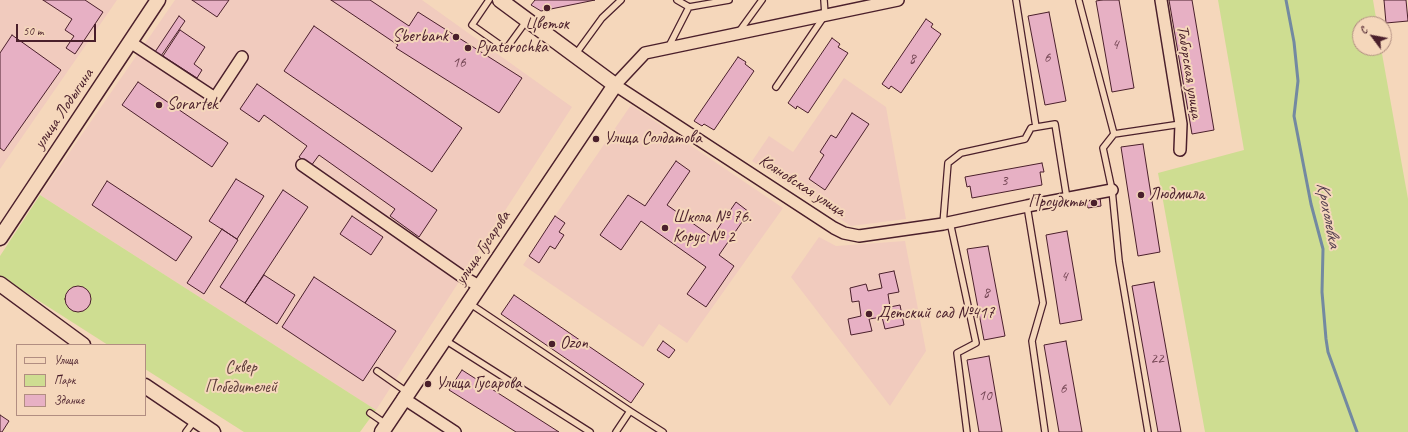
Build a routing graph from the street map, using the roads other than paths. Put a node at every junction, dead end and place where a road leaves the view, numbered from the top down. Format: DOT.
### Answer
graph roads {
  1 [pos="158,0"];
  2 [pos="489,0"];
  3 [pos="621,0"];
  4 [pos="677,0"];
  5 [pos="729,0"];
  6 [pos="762,0"];
  7 [pos="824,0"];
  8 [pos="898,0"];
  9 [pos="1016,0"];
  10 [pos="1161,0"];
  11 [pos="1079,1"];
  12 [pos="506,2"];
  13 [pos="689,7"];
  14 [pos="824,15"];
  15 [pos="527,20"];
  16 [pos="737,34"];
  17 [pos="130,42"];
  18 [pos="667,49"];
  19 [pos="575,55"];
  20 [pos="242,57"];
  21 [pos="615,85"];
  22 [pos="776,87"];
  23 [pos="1181,124"];
  24 [pos="1036,127"];
  25 [pos="1114,134"];
  26 [pos="1180,150"];
  27 [pos="302,165"];
  28 [pos="1112,190"];
  29 [pos="1067,199"];
  30 [pos="1027,206"];
  31 [pos="947,223"];
  32 [pos="0,238"];
  33 [pos="0,284"];
  34 [pos="479,286"];
  35 [pos="468,302"];
  36 [pos="443,338"];
  37 [pos="82,344"];
  38 [pos="377,371"];
  39 [pos="146,387"];
  40 [pos="405,395"];
  41 [pos="630,411"];
  42 [pos="370,413"];
  43 [pos="195,420"];
  44 [pos="384,428"];
  45 [pos="186,432"];
  46 [pos="213,432"];
  47 [pos="455,432"];
  48 [pos="590,432"];
  49 [pos="616,432"];
  50 [pos="663,432"];
  51 [pos="967,432"];
  52 [pos="1045,432"];
  53 [pos="1148,432"];
  1 -- 17 [label="street, улица Лодыгина"];
  2 -- 15 [label="lane"];
  3 -- 19 [label="lane"];
  4 -- 13 [label="lane"];
  5 -- 13 [label="lane"];
  6 -- 16 [label="lane"];
  7 -- 14 [label="lane"];
  8 -- 14 [label="street"];
  9 -- 24 [label="lane"];
  10 -- 23 [label="street, Таборская улица"];
  11 -- 25 [label="lane"];
  12 -- 15 [label="street"];
  13 -- 18 [label="lane"];
  14 -- 16 [label="street"];
  14 -- 22 [label="lane"];
  15 -- 19 [label="street"];
  16 -- 18 [label="street"];
  17 -- 20 [label="street"];
  17 -- 32 [label="street, улица Лодыгина"];
  18 -- 21 [label="street"];
  19 -- 21 [label="street"];
  21 -- 31 [label="street, Кояновская улица"];
  21 -- 34 [label="street, улица Гусарова"];
  23 -- 25 [label="lane"];
  23 -- 26 [label="street, Таборская улица"];
  24 -- 29 [label="lane"];
  24 -- 31 [label="lane"];
  25 -- 28 [label="lane"];
  27 -- 34 [label="street"];
  28 -- 29 [label="street, Кояновская улица"];
  28 -- 53 [label="lane"];
  29 -- 30 [label="street, Кояновская улица"];
  30 -- 31 [label="street, Кояновская улица"];
  30 -- 52 [label="lane"];
  31 -- 51 [label="lane"];
  33 -- 37 [label="street"];
  34 -- 35 [label="street, улица Гусарова"];
  35 -- 36 [label="street, улица Гусарова"];
  35 -- 41 [label="lane"];
  36 -- 40 [label="street, улица Гусарова"];
  36 -- 48 [label="lane"];
  38 -- 40 [label="lane"];
  39 -- 43 [label="street"];
  40 -- 44 [label="street, улица Гусарова"];
  40 -- 47 [label="street"];
  41 -- 49 [label="lane"];
  41 -- 50 [label="lane"];
  42 -- 44 [label="lane"];
  43 -- 45 [label="lane"];
  43 -- 46 [label="street"];
}
